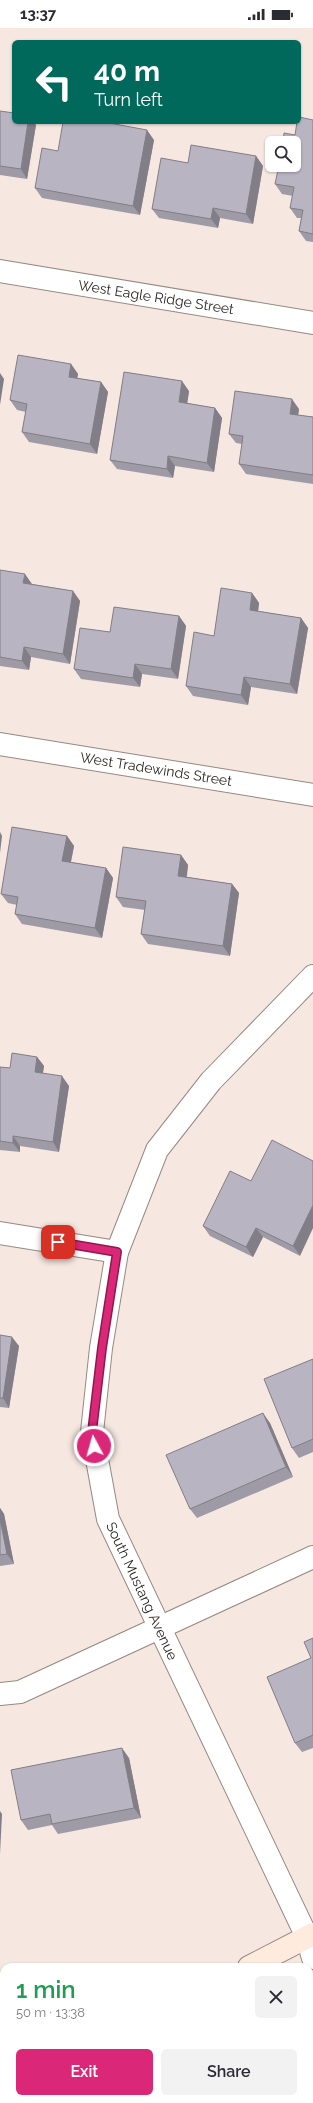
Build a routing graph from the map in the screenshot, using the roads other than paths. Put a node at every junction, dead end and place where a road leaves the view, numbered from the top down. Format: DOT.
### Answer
graph roads {
  1 [pos="0,272"];
  2 [pos="313,323"];
  3 [pos="0,744"];
  4 [pos="313,795"];
  5 [pos="313,976"];
  6 [pos="0,1233"];
  7 [pos="117,1252"];
  8 [pos="313,1557"];
  9 [pos="159,1627"];
  10 [pos="0,1694"];
  11 [pos="310,1936"];
  12 [pos="313,1958"];
  13 [pos="257,1963"];
  1 -- 2 [label="street, West Eagle Ridge Street"];
  3 -- 4 [label="street, West Tradewinds Street"];
  5 -- 7 [label="street, South Mustang Avenue"];
  6 -- 7 [label="street"];
  7 -- 9 [label="street, South Mustang Avenue"];
  8 -- 9 [label="street"];
  9 -- 10 [label="street"];
  9 -- 11 [label="street, South Mustang Avenue"];
  11 -- 12 [label="street, South Mustang Avenue"];
  11 -- 13 [label="street"];
}
